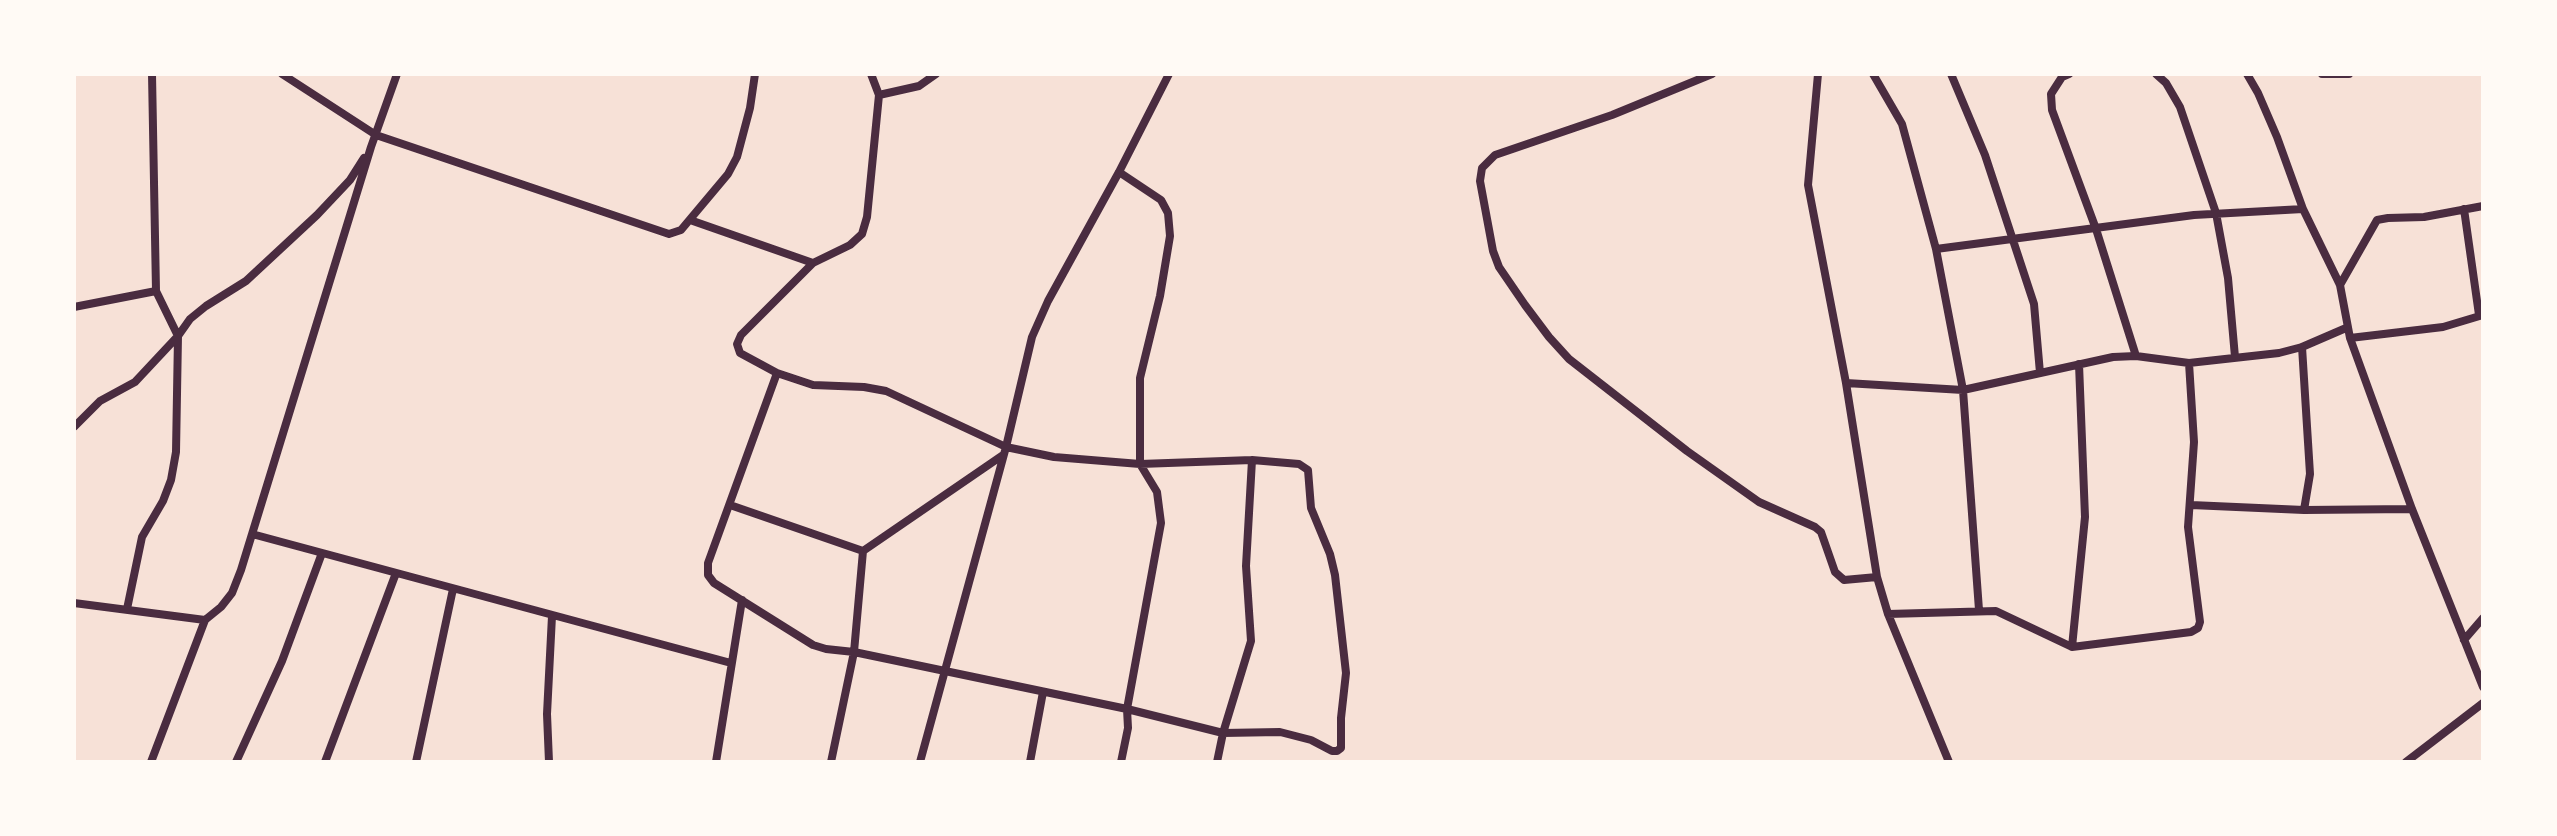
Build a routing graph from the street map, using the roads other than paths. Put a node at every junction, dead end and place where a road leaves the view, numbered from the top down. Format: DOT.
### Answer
graph roads {
  1 [pos="152,74"];
  2 [pos="282,74"];
  3 [pos="397,74"];
  4 [pos="755,74"];
  5 [pos="871,74"];
  6 [pos="936,74"];
  7 [pos="1169,74"];
  8 [pos="1712,74"];
  9 [pos="1818,74"];
  10 [pos="1873,74"];
  11 [pos="1951,74"];
  12 [pos="2069,74"];
  13 [pos="2156,74"];
  14 [pos="2247,74"];
  15 [pos="2322,74"];
  16 [pos="2349,74"];
  17 [pos="879,95"];
  18 [pos="376,135"];
  19 [pos="371,147"];
  20 [pos="1119,172"];
  21 [pos="2483,206"];
  22 [pos="2303,209"];
  23 [pos="2464,209"];
  24 [pos="2216,213"];
  25 [pos="690,220"];
  26 [pos="2096,229"];
  27 [pos="2013,239"];
  28 [pos="1936,249"];
  29 [pos="813,263"];
  30 [pos="2340,285"];
  31 [pos="156,291"];
  32 [pos="74,307"];
  33 [pos="2481,315"];
  34 [pos="2346,328"];
  35 [pos="178,336"];
  36 [pos="2350,338"];
  37 [pos="2302,347"];
  38 [pos="2136,356"];
  39 [pos="2235,357"];
  40 [pos="2189,363"];
  41 [pos="2079,364"];
  42 [pos="777,373"];
  43 [pos="2040,373"];
  44 [pos="1846,383"];
  45 [pos="1963,390"];
  46 [pos="74,427"];
  47 [pos="1004,451"];
  48 [pos="1252,460"];
  49 [pos="1140,464"];
  50 [pos="730,505"];
  51 [pos="2191,505"];
  52 [pos="2412,509"];
  53 [pos="2304,510"];
  54 [pos="252,534"];
  55 [pos="863,551"];
  56 [pos="322,553"];
  57 [pos="396,573"];
  58 [pos="1877,577"];
  59 [pos="453,589"];
  60 [pos="742,600"];
  61 [pos="74,603"];
  62 [pos="127,609"];
  63 [pos="1979,610"];
  64 [pos="1888,614"];
  65 [pos="552,616"];
  66 [pos="2483,618"];
  67 [pos="205,620"];
  68 [pos="2464,640"];
  69 [pos="2072,647"];
  70 [pos="854,652"];
  71 [pos="731,663"];
  72 [pos="945,673"];
  73 [pos="2483,687"];
  74 [pos="1043,692"];
  75 [pos="2483,703"];
  76 [pos="1127,709"];
  77 [pos="1223,733"];
  78 [pos="151,762"];
  79 [pos="236,762"];
  80 [pos="325,762"];
  81 [pos="416,762"];
  82 [pos="549,762"];
  83 [pos="716,762"];
  84 [pos="831,762"];
  85 [pos="920,762"];
  86 [pos="1030,762"];
  87 [pos="1121,762"];
  88 [pos="1217,762"];
  89 [pos="1949,762"];
  90 [pos="2406,762"];
  1 -- 31 [label="street"];
  2 -- 18 [label="street"];
  3 -- 18 [label="street"];
  4 -- 25 [label="street"];
  5 -- 17 [label="street"];
  6 -- 17 [label="street"];
  7 -- 20 [label="street"];
  8 -- 58 [label="street"];
  9 -- 44 [label="street"];
  10 -- 28 [label="street"];
  11 -- 27 [label="street"];
  12 -- 26 [label="street"];
  13 -- 24 [label="street"];
  14 -- 22 [label="street"];
  15 -- 16 [label="street"];
  17 -- 29 [label="street"];
  18 -- 19 [label="street"];
  18 -- 25 [label="street"];
  19 -- 35 [label="street"];
  19 -- 54 [label="street"];
  20 -- 47 [label="street"];
  20 -- 49 [label="street"];
  21 -- 23 [label="street"];
  22 -- 24 [label="street"];
  22 -- 30 [label="street"];
  23 -- 30 [label="street"];
  23 -- 33 [label="street"];
  24 -- 26 [label="street"];
  24 -- 39 [label="street"];
  25 -- 29 [label="street"];
  26 -- 27 [label="street"];
  26 -- 38 [label="street"];
  27 -- 28 [label="street"];
  27 -- 43 [label="street"];
  28 -- 45 [label="street"];
  29 -- 42 [label="street"];
  30 -- 34 [label="street"];
  31 -- 32 [label="street"];
  31 -- 35 [label="street"];
  33 -- 36 [label="street"];
  34 -- 36 [label="street"];
  34 -- 37 [label="street"];
  35 -- 46 [label="street"];
  35 -- 62 [label="street"];
  36 -- 52 [label="street"];
  37 -- 39 [label="street"];
  37 -- 53 [label="street"];
  38 -- 40 [label="street"];
  38 -- 41 [label="street"];
  39 -- 40 [label="street"];
  40 -- 51 [label="street"];
  41 -- 43 [label="street"];
  41 -- 69 [label="street"];
  42 -- 47 [label="street"];
  42 -- 50 [label="street"];
  43 -- 45 [label="street"];
  44 -- 45 [label="street"];
  44 -- 58 [label="street"];
  45 -- 63 [label="street"];
  47 -- 49 [label="street"];
  47 -- 55 [label="street"];
  47 -- 72 [label="street"];
  48 -- 49 [label="street"];
  48 -- 77 [label="street"];
  48 -- 77 [label="street"];
  49 -- 76 [label="street"];
  50 -- 55 [label="street"];
  50 -- 60 [label="street"];
  51 -- 53 [label="street"];
  51 -- 69 [label="street"];
  52 -- 53 [label="street"];
  52 -- 68 [label="street"];
  54 -- 56 [label="street"];
  54 -- 67 [label="street"];
  55 -- 70 [label="street"];
  56 -- 57 [label="street"];
  56 -- 79 [label="street"];
  57 -- 59 [label="street"];
  57 -- 80 [label="street"];
  58 -- 64 [label="street"];
  59 -- 65 [label="street"];
  59 -- 81 [label="street"];
  60 -- 70 [label="street"];
  60 -- 71 [label="street"];
  61 -- 62 [label="street"];
  62 -- 67 [label="street"];
  63 -- 64 [label="street"];
  63 -- 69 [label="street"];
  64 -- 89 [label="street"];
  65 -- 71 [label="street"];
  65 -- 82 [label="street"];
  66 -- 68 [label="street"];
  67 -- 78 [label="street"];
  68 -- 73 [label="street"];
  70 -- 72 [label="street"];
  70 -- 84 [label="street"];
  71 -- 83 [label="street"];
  72 -- 74 [label="street"];
  72 -- 85 [label="street"];
  74 -- 76 [label="street"];
  74 -- 86 [label="street"];
  75 -- 90 [label="street"];
  76 -- 77 [label="street"];
  76 -- 87 [label="street"];
  77 -- 88 [label="street"];
}
